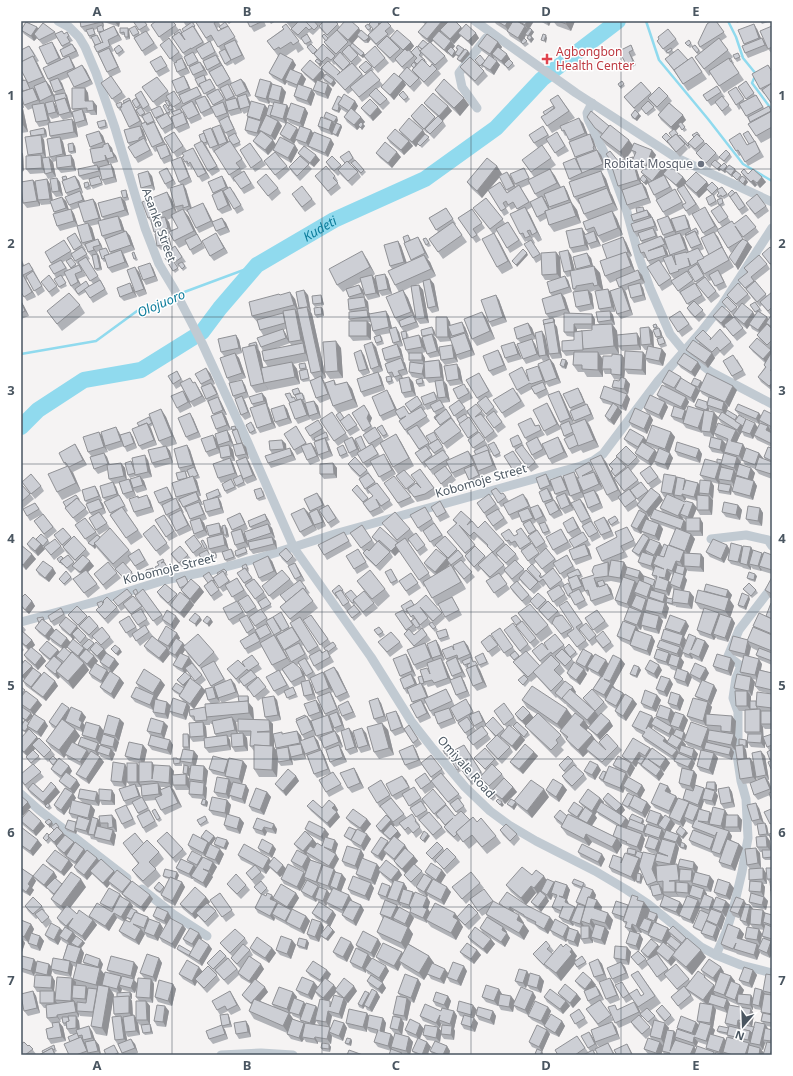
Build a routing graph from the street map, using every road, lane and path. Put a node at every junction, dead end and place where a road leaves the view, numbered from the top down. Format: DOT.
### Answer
graph roads {
  1 [pos="58,21"];
  2 [pos="475,21"];
  3 [pos="491,32"];
  4 [pos="592,102"];
  5 [pos="477,108"];
  6 [pos="772,202"];
  7 [pos="772,228"];
  8 [pos="684,351"];
  9 [pos="772,404"];
  10 [pos="711,539"];
  11 [pos="772,546"];
  12 [pos="294,548"];
  13 [pos="772,587"];
  14 [pos="21,622"];
  15 [pos="21,794"];
  16 [pos="207,936"];
  17 [pos="716,956"];
  18 [pos="772,974"];
  19 [pos="221,1055"];
  20 [pos="293,1055"];
  1 -- 12 [label="street, Asanke Street"];
  2 -- 3 [label="street"];
  3 -- 4 [label="street"];
  3 -- 5 [label="street"];
  4 -- 6 [label="street"];
  4 -- 8 [label="street"];
  7 -- 8 [label="street, Kobomoje Street"];
  8 -- 9 [label="street"];
  8 -- 12 [label="street, Kobomoje Street"];
  10 -- 11 [label="street"];
  12 -- 14 [label="street, Kobomoje Street"];
  12 -- 17 [label="street, Omiyale Road"];
  13 -- 17 [label="street"];
  15 -- 16 [label="street"];
  17 -- 18 [label="street, Omiyale Road"];
  19 -- 20 [label="street"];
}
